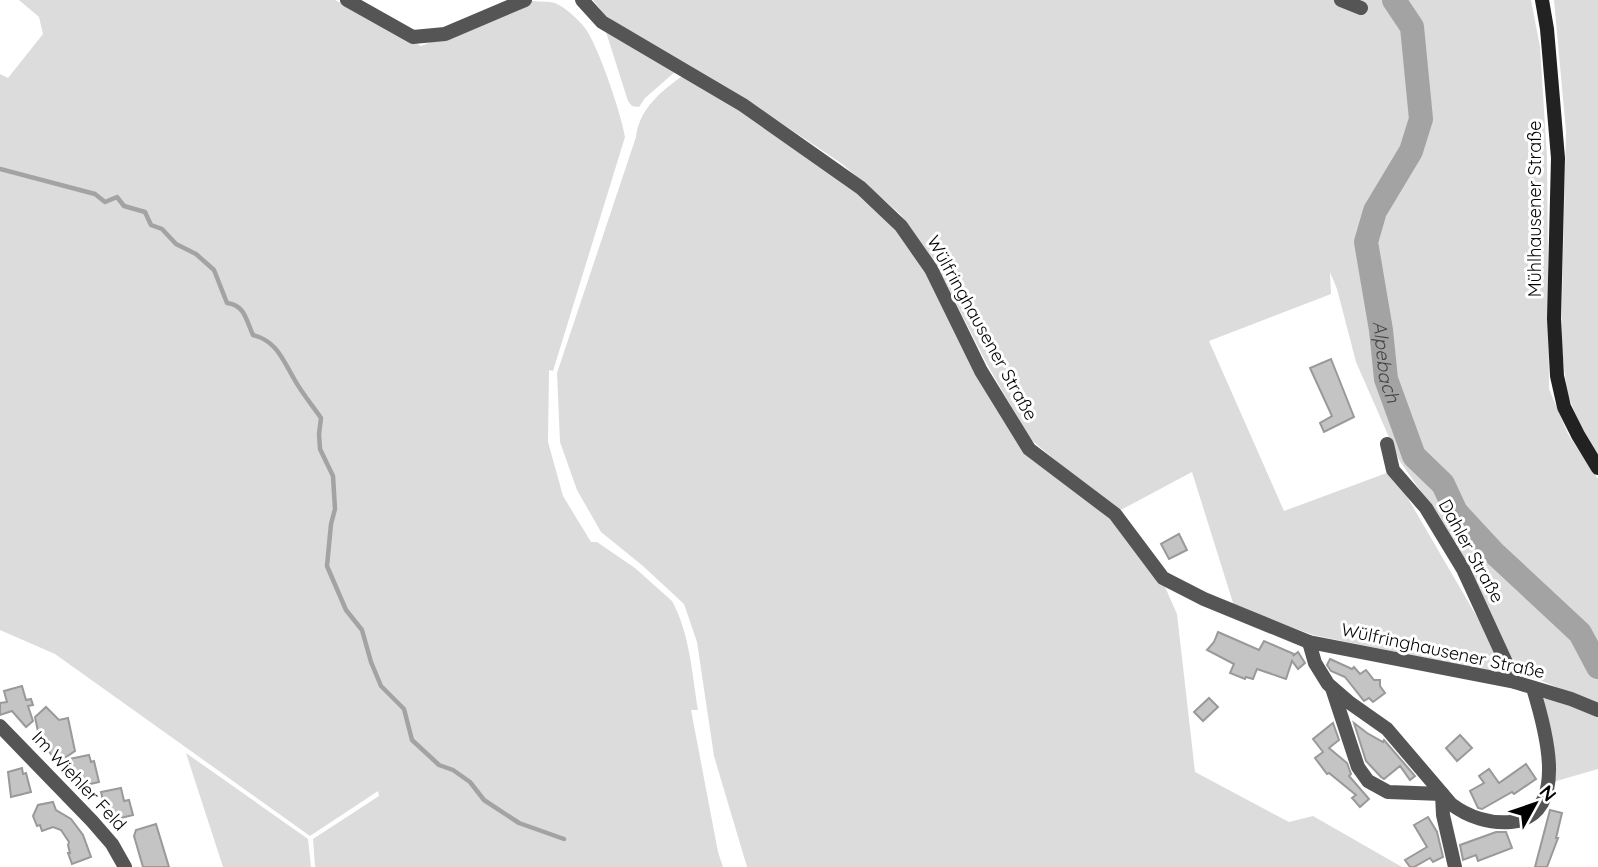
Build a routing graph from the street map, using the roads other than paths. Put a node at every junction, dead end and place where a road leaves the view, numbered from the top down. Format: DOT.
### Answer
graph roads {
  1 [pos="347,0"];
  2 [pos="525,0"];
  3 [pos="582,0"];
  4 [pos="1341,0"];
  5 [pos="1542,0"];
  6 [pos="1361,8"];
  7 [pos="1387,444"];
  8 [pos="1598,468"];
  9 [pos="1308,642"];
  10 [pos="1515,682"];
  11 [pos="1332,688"];
  12 [pos="1533,688"];
  13 [pos="1598,710"];
  14 [pos="0,726"];
  15 [pos="1442,794"];
  16 [pos="125,867"];
  17 [pos="1455,867"];
  1 -- 2 [label="street"];
  3 -- 9 [label="street, Wülfringhausener Straße"];
  4 -- 6 [label="street"];
  5 -- 8 [label="main road, Mühlhausener Straße"];
  7 -- 10 [label="street, Dahler Straße"];
  9 -- 10 [label="street, Wülfringhausener Straße"];
  9 -- 11 [label="street"];
  10 -- 12 [label="street, Wülfringhausener Straße"];
  11 -- 15 [label="street"];
  11 -- 15 [label="street"];
  12 -- 13 [label="street, Wülfringhausener Straße"];
  12 -- 15 [label="street"];
  14 -- 16 [label="street, Im Wiehler Feld"];
  15 -- 17 [label="street"];
}
